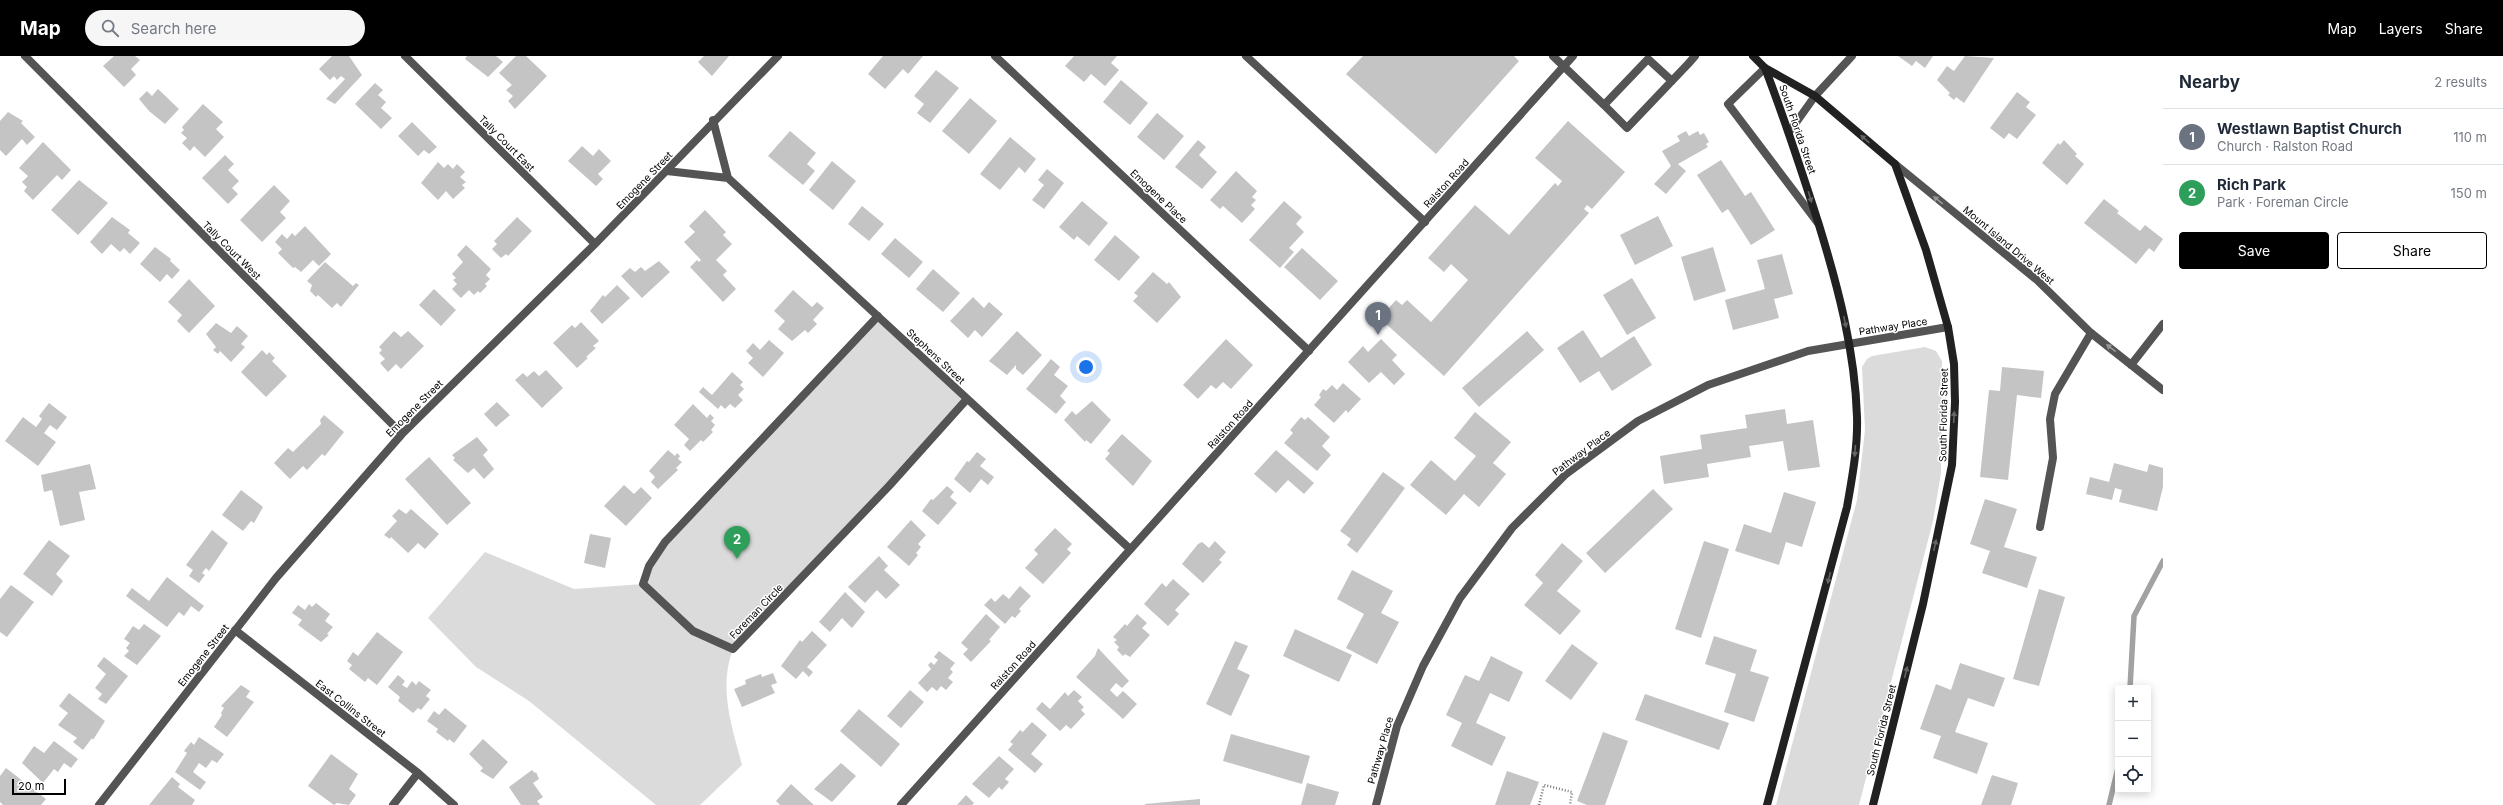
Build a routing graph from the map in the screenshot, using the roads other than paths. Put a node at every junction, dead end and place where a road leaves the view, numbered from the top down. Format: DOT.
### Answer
graph roads {
  1 [pos="25,56"];
  2 [pos="405,56"];
  3 [pos="778,56"];
  4 [pos="994,56"];
  5 [pos="1246,56"];
  6 [pos="1553,56"];
  7 [pos="1573,56"];
  8 [pos="1695,56"];
  9 [pos="1753,56"];
  10 [pos="1852,56"];
  11 [pos="1564,66"];
  12 [pos="1765,68"];
  13 [pos="1672,81"];
  14 [pos="1816,96"];
  15 [pos="1604,106"];
  16 [pos="713,120"];
  17 [pos="1790,131"];
  18 [pos="1894,164"];
  19 [pos="667,171"];
  20 [pos="728,178"];
  21 [pos="1425,222"];
  22 [pos="1818,224"];
  23 [pos="595,244"];
  24 [pos="878,316"];
  25 [pos="2163,324"];
  26 [pos="1948,327"];
  27 [pos="2091,333"];
  28 [pos="1850,344"];
  29 [pos="1309,351"];
  30 [pos="2131,365"];
  31 [pos="2163,390"];
  32 [pos="967,399"];
  33 [pos="402,434"];
  34 [pos="2040,527"];
  35 [pos="1130,549"];
  36 [pos="234,630"];
  37 [pos="418,773"];
  38 [pos="98,805"];
  39 [pos="393,805"];
  40 [pos="454,805"];
  41 [pos="901,805"];
  42 [pos="1376,805"];
  43 [pos="1767,805"];
  44 [pos="1873,805"];
  1 -- 33 [label="street, Tally Court West"];
  2 -- 23 [label="street, Tally Court East"];
  3 -- 16 [label="street, Emogene Street"];
  4 -- 29 [label="street, Emogene Place"];
  5 -- 21 [label="street"];
  6 -- 11 [label="street"];
  7 -- 11 [label="street, Ralston Road"];
  8 -- 13 [label="street"];
  9 -- 12 [label="street, South Florida Street"];
  10 -- 14 [label="street"];
  11 -- 15 [label="street"];
  11 -- 21 [label="street, Ralston Road"];
  12 -- 14 [label="street, South Florida Street"];
  12 -- 17 [label="street, South Florida Street"];
  12 -- 22 [label="street"];
  13 -- 15 [label="street"];
  13 -- 15 [label="street"];
  14 -- 17 [label="street"];
  18 -- 14 [label="street, South Florida Street, one-way"];
  16 -- 19 [label="street, Emogene Street"];
  16 -- 20 [label="street"];
  17 -- 22 [label="street, South Florida Street, one-way"];
  18 -- 26 [label="street, South Florida Street"];
  27 -- 18 [label="street, Mount Island Drive West, one-way"];
  19 -- 20 [label="street"];
  19 -- 23 [label="street, Emogene Street"];
  20 -- 24 [label="street, Stephens Street"];
  21 -- 29 [label="street, Ralston Road"];
  22 -- 28 [label="street, South Florida Street, one-way"];
  23 -- 33 [label="street, Emogene Street"];
  24 -- 32 [label="street, Stephens Street"];
  24 -- 32 [label="street, Foreman Circle"];
  25 -- 30 [label="street"];
  26 -- 28 [label="street, Pathway Place"];
  44 -- 26 [label="street, South Florida Street, one-way"];
  30 -- 27 [label="street, Mount Island Drive West, one-way"];
  27 -- 34 [label="street"];
  28 -- 42 [label="street, Pathway Place"];
  28 -- 43 [label="street, South Florida Street, one-way"];
  29 -- 35 [label="street, Ralston Road"];
  30 -- 31 [label="street, Mount Island Drive West"];
  32 -- 35 [label="street, Stephens Street"];
  33 -- 36 [label="street, Emogene Street"];
  35 -- 41 [label="street, Ralston Road"];
  36 -- 37 [label="street, East Collins Street"];
  36 -- 38 [label="street, Emogene Street"];
  37 -- 39 [label="street"];
  37 -- 40 [label="street, East Collins Street"];
}
